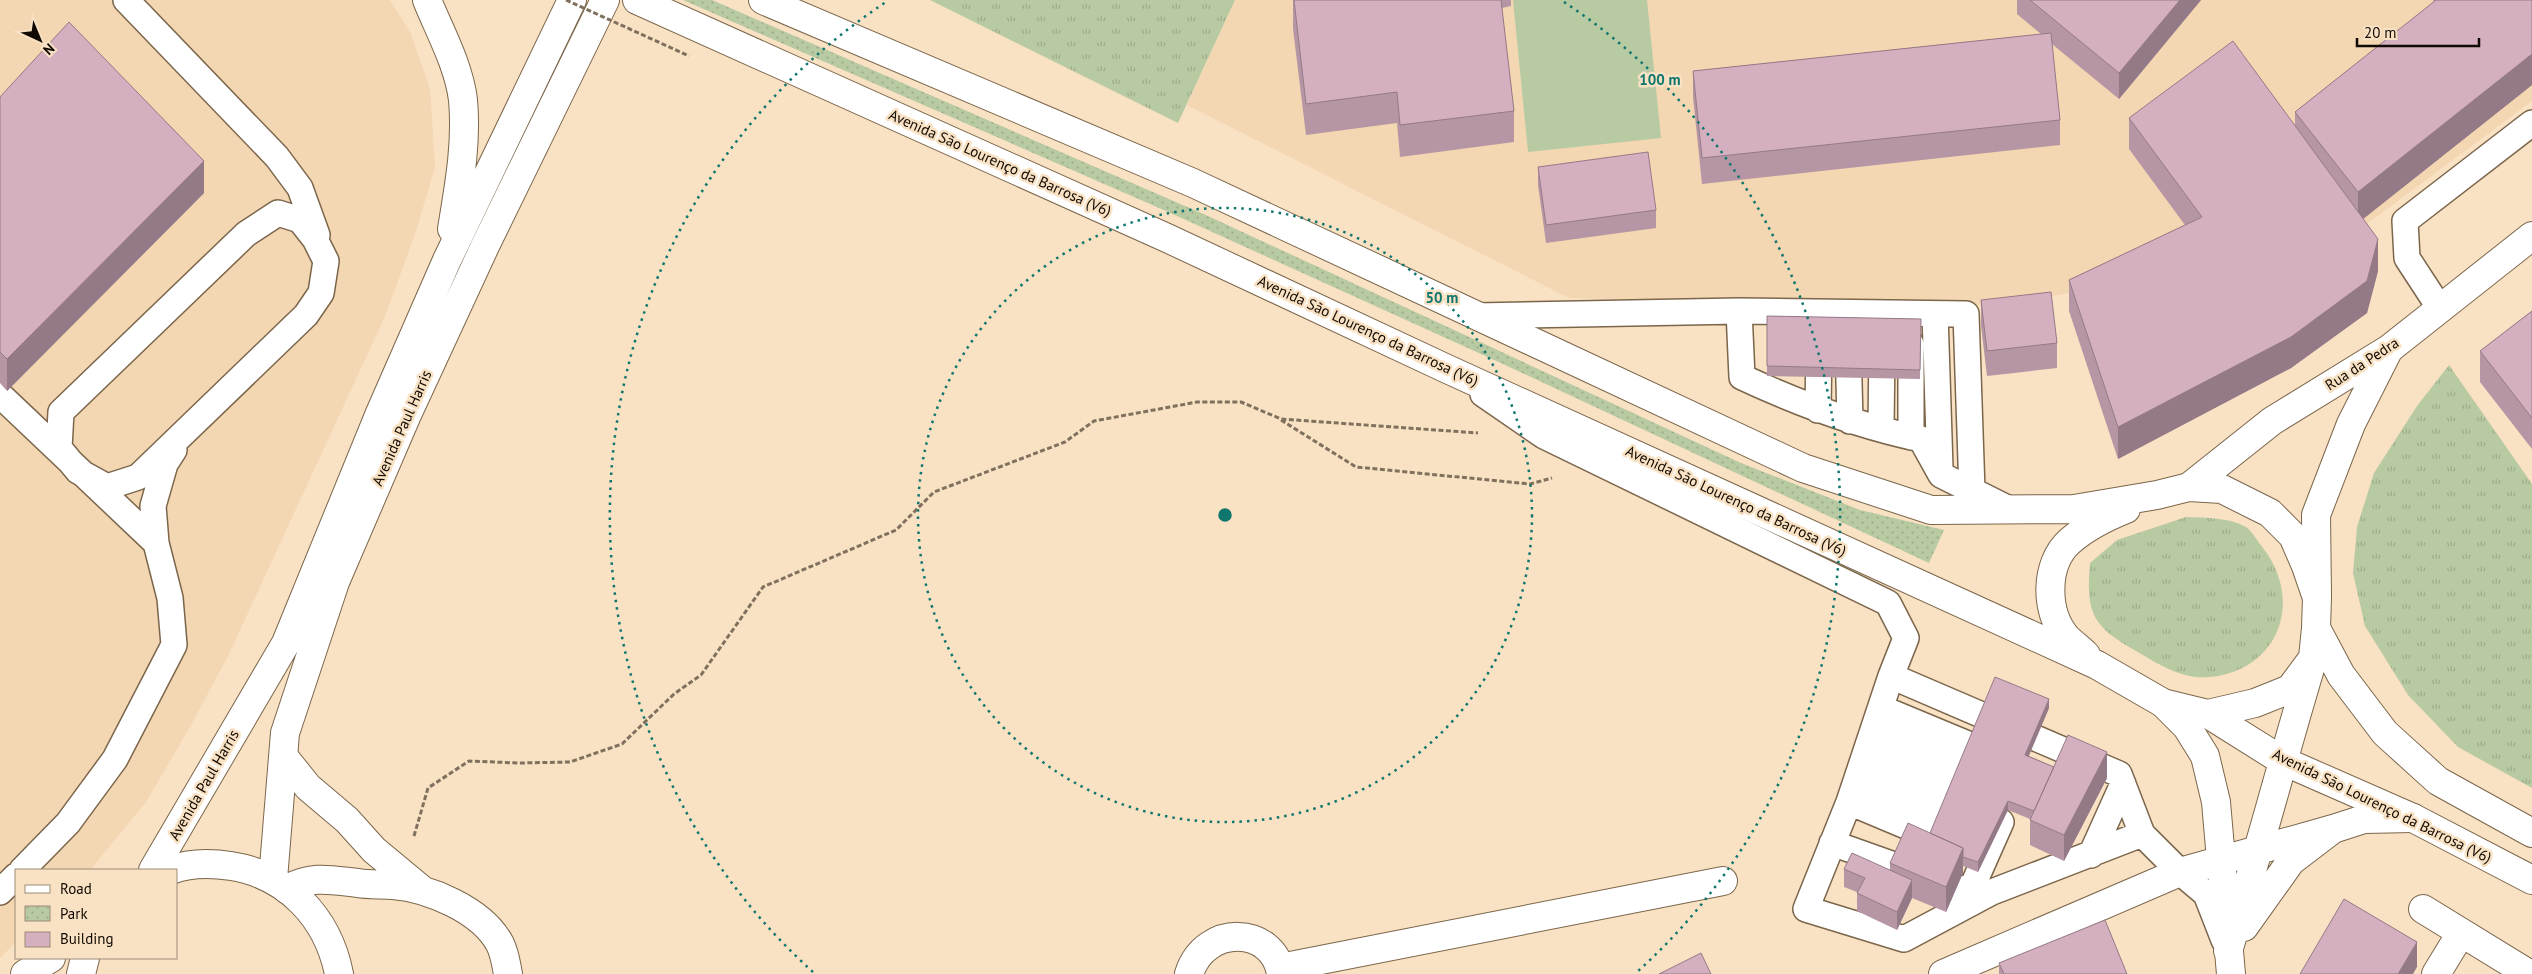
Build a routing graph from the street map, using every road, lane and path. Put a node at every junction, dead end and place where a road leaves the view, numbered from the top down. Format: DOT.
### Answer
graph roads {
  1 [pos="126,0"];
  2 [pos="427,0"];
  3 [pos="566,0"];
  4 [pos="572,0"];
  5 [pos="605,0"];
  6 [pos="637,0"];
  7 [pos="763,0"];
  8 [pos="689,56"];
  9 [pos="2532,123"];
  10 [pos="2532,236"];
  11 [pos="447,260"];
  12 [pos="326,261"];
  13 [pos="2439,307"];
  14 [pos="1739,311"];
  15 [pos="1820,312"];
  16 [pos="1848,313"];
  17 [pos="1882,313"];
  18 [pos="1910,314"];
  19 [pos="1935,314"];
  20 [pos="1477,316"];
  21 [pos="2388,349"];
  22 [pos="1445,368"];
  23 [pos="1787,370"];
  24 [pos="0,395"];
  25 [pos="1787,398"];
  26 [pos="1818,410"];
  27 [pos="1281,419"];
  28 [pos="1850,420"];
  29 [pos="188,429"];
  30 [pos="1881,429"];
  31 [pos="1484,433"];
  32 [pos="1911,436"];
  33 [pos="78,471"];
  34 [pos="1941,475"];
  35 [pos="1557,477"];
  36 [pos="2189,487"];
  37 [pos="1972,491"];
  38 [pos="2157,495"];
  39 [pos="2009,509"];
  40 [pos="156,543"];
  41 [pos="2317,598"];
  42 [pos="2316,628"];
  43 [pos="2313,658"];
  44 [pos="2097,665"];
  45 [pos="2163,703"];
  46 [pos="2208,714"];
  47 [pos="1871,736"];
  48 [pos="284,757"];
  49 [pos="2283,761"];
  50 [pos="2022,769"];
  51 [pos="2123,784"];
  52 [pos="2412,818"];
  53 [pos="2333,829"];
  54 [pos="2532,833"];
  55 [pos="2142,834"];
  56 [pos="1832,843"];
  57 [pos="1991,844"];
  58 [pos="412,845"];
  59 [pos="2260,850"];
  60 [pos="2092,855"];
  61 [pos="2491,858"];
  62 [pos="2222,860"];
  63 [pos="23,869"];
  64 [pos="154,869"];
  65 [pos="173,869"];
  66 [pos="2180,872"];
  67 [pos="15,877"];
  68 [pos="2532,880"];
  69 [pos="1723,881"];
  70 [pos="280,884"];
  71 [pos="0,892"];
  72 [pos="424,892"];
  73 [pos="2532,894"];
  74 [pos="2423,909"];
  75 [pos="2461,933"];
  76 [pos="49,959"];
  77 [pos="85,959"];
  78 [pos="2230,963"];
  79 [pos="1281,971"];
  80 [pos="25,974"];
  81 [pos="81,974"];
  82 [pos="339,974"];
  83 [pos="508,974"];
  84 [pos="1189,974"];
  85 [pos="1943,974"];
  86 [pos="2436,974"];
  87 [pos="2529,974"];
  1 -- 12 [label="lane"];
  2 -- 11 [label="main road"];
  3 -- 8 [label="path, bridge"];
  4 -- 11 [label="main road"];
  5 -- 48 [label="main road, Avenida Paul Harris"];
  6 -- 22 [label="main road, Avenida São Lourenço da Barrosa (V6)"];
  7 -- 20 [label="main road, Avenida São Lourenço da Barrosa (V6)"];
  9 -- 13 [label="lane"];
  10 -- 13 [label="main road, Rua da Pedra"];
  11 -- 64 [label="main road, Avenida Paul Harris"];
  12 -- 29 [label="lane"];
  12 -- 33 [label="lane"];
  13 -- 21 [label="main road, Rua da Pedra"];
  14 -- 15 [label="lane"];
  14 -- 20 [label="lane"];
  14 -- 25 [label="lane"];
  15 -- 16 [label="lane"];
  15 -- 26 [label="lane"];
  16 -- 17 [label="lane"];
  16 -- 28 [label="lane"];
  17 -- 18 [label="lane"];
  17 -- 30 [label="lane"];
  18 -- 19 [label="lane"];
  18 -- 32 [label="lane"];
  19 -- 34 [label="lane"];
  19 -- 37 [label="lane"];
  20 -- 39 [label="main road, Avenida São Lourenço da Barrosa (V6)"];
  21 -- 36 [label="main road, Rua da Pedra"];
  21 -- 41 [label="main road"];
  22 -- 44 [label="main road, Avenida São Lourenço da Barrosa (V6)"];
  22 -- 47 [label="lane"];
  23 -- 25 [label="lane"];
  24 -- 33 [label="lane"];
  25 -- 26 [label="lane"];
  26 -- 28 [label="lane"];
  27 -- 31 [label="path"];
  27 -- 35 [label="path"];
  27 -- 58 [label="path"];
  28 -- 30 [label="lane"];
  29 -- 33 [label="lane"];
  29 -- 40 [label="lane"];
  30 -- 32 [label="lane"];
  32 -- 34 [label="lane"];
  33 -- 40 [label="lane"];
  34 -- 37 [label="lane"];
  36 -- 38 [label="main road, Avenida São Lourenço da Barrosa (V6)"];
  36 -- 41 [label="main road, Avenida São Lourenço da Barrosa (V6)"];
  37 -- 39 [label="lane"];
  38 -- 39 [label="main road, Avenida São Lourenço da Barrosa (V6)"];
  38 -- 44 [label="main road, Avenida São Lourenço da Barrosa (V6)"];
  40 -- 63 [label="lane"];
  41 -- 42 [label="main road, Avenida São Lourenço da Barrosa (V6)"];
  42 -- 43 [label="main road, Avenida São Lourenço da Barrosa (V6)"];
  42 -- 54 [label="main road"];
  43 -- 46 [label="main road, Avenida São Lourenço da Barrosa (V6)"];
  43 -- 49 [label="main road"];
  44 -- 45 [label="main road, Avenida São Lourenço da Barrosa (V6)"];
  45 -- 46 [label="main road, Avenida São Lourenço da Barrosa (V6)"];
  45 -- 62 [label="main road"];
  46 -- 49 [label="main road, Avenida São Lourenço da Barrosa (V6)"];
  47 -- 50 [label="lane"];
  47 -- 50 [label="lane"];
  47 -- 50 [label="lane"];
  47 -- 56 [label="lane"];
  47 -- 57 [label="lane"];
  47 -- 57 [label="lane"];
  48 -- 70 [label="main road, Avenida Paul Harris"];
  48 -- 72 [label="main road"];
  49 -- 52 [label="main road, Avenida São Lourenço da Barrosa (V6)"];
  49 -- 59 [label="main road"];
  50 -- 51 [label="lane"];
  50 -- 57 [label="lane"];
  51 -- 55 [label="lane"];
  51 -- 60 [label="lane"];
  52 -- 53 [label="main road"];
  52 -- 61 [label="main road, Avenida São Lourenço da Barrosa (V6)"];
  53 -- 59 [label="main road"];
  53 -- 78 [label="main road"];
  55 -- 60 [label="lane"];
  55 -- 66 [label="lane"];
  56 -- 57 [label="lane"];
  56 -- 60 [label="lane"];
  59 -- 62 [label="main road"];
  59 -- 78 [label="main road"];
  61 -- 68 [label="main road, Avenida São Lourenço da Barrosa (V6)"];
  61 -- 73 [label="lane"];
  62 -- 66 [label="main road"];
  62 -- 78 [label="main road"];
  65 -- 70 [label="main road"];
  66 -- 78 [label="lane"];
  66 -- 85 [label="main road"];
  67 -- 71 [label="lane"];
  69 -- 79 [label="main road"];
  70 -- 72 [label="main road"];
  70 -- 82 [label="main road"];
  72 -- 83 [label="main road"];
  74 -- 75 [label="main road"];
  75 -- 86 [label="main road"];
  75 -- 87 [label="main road"];
  76 -- 80 [label="main road"];
  77 -- 81 [label="main road"];
  79 -- 84 [label="main road"];
}
